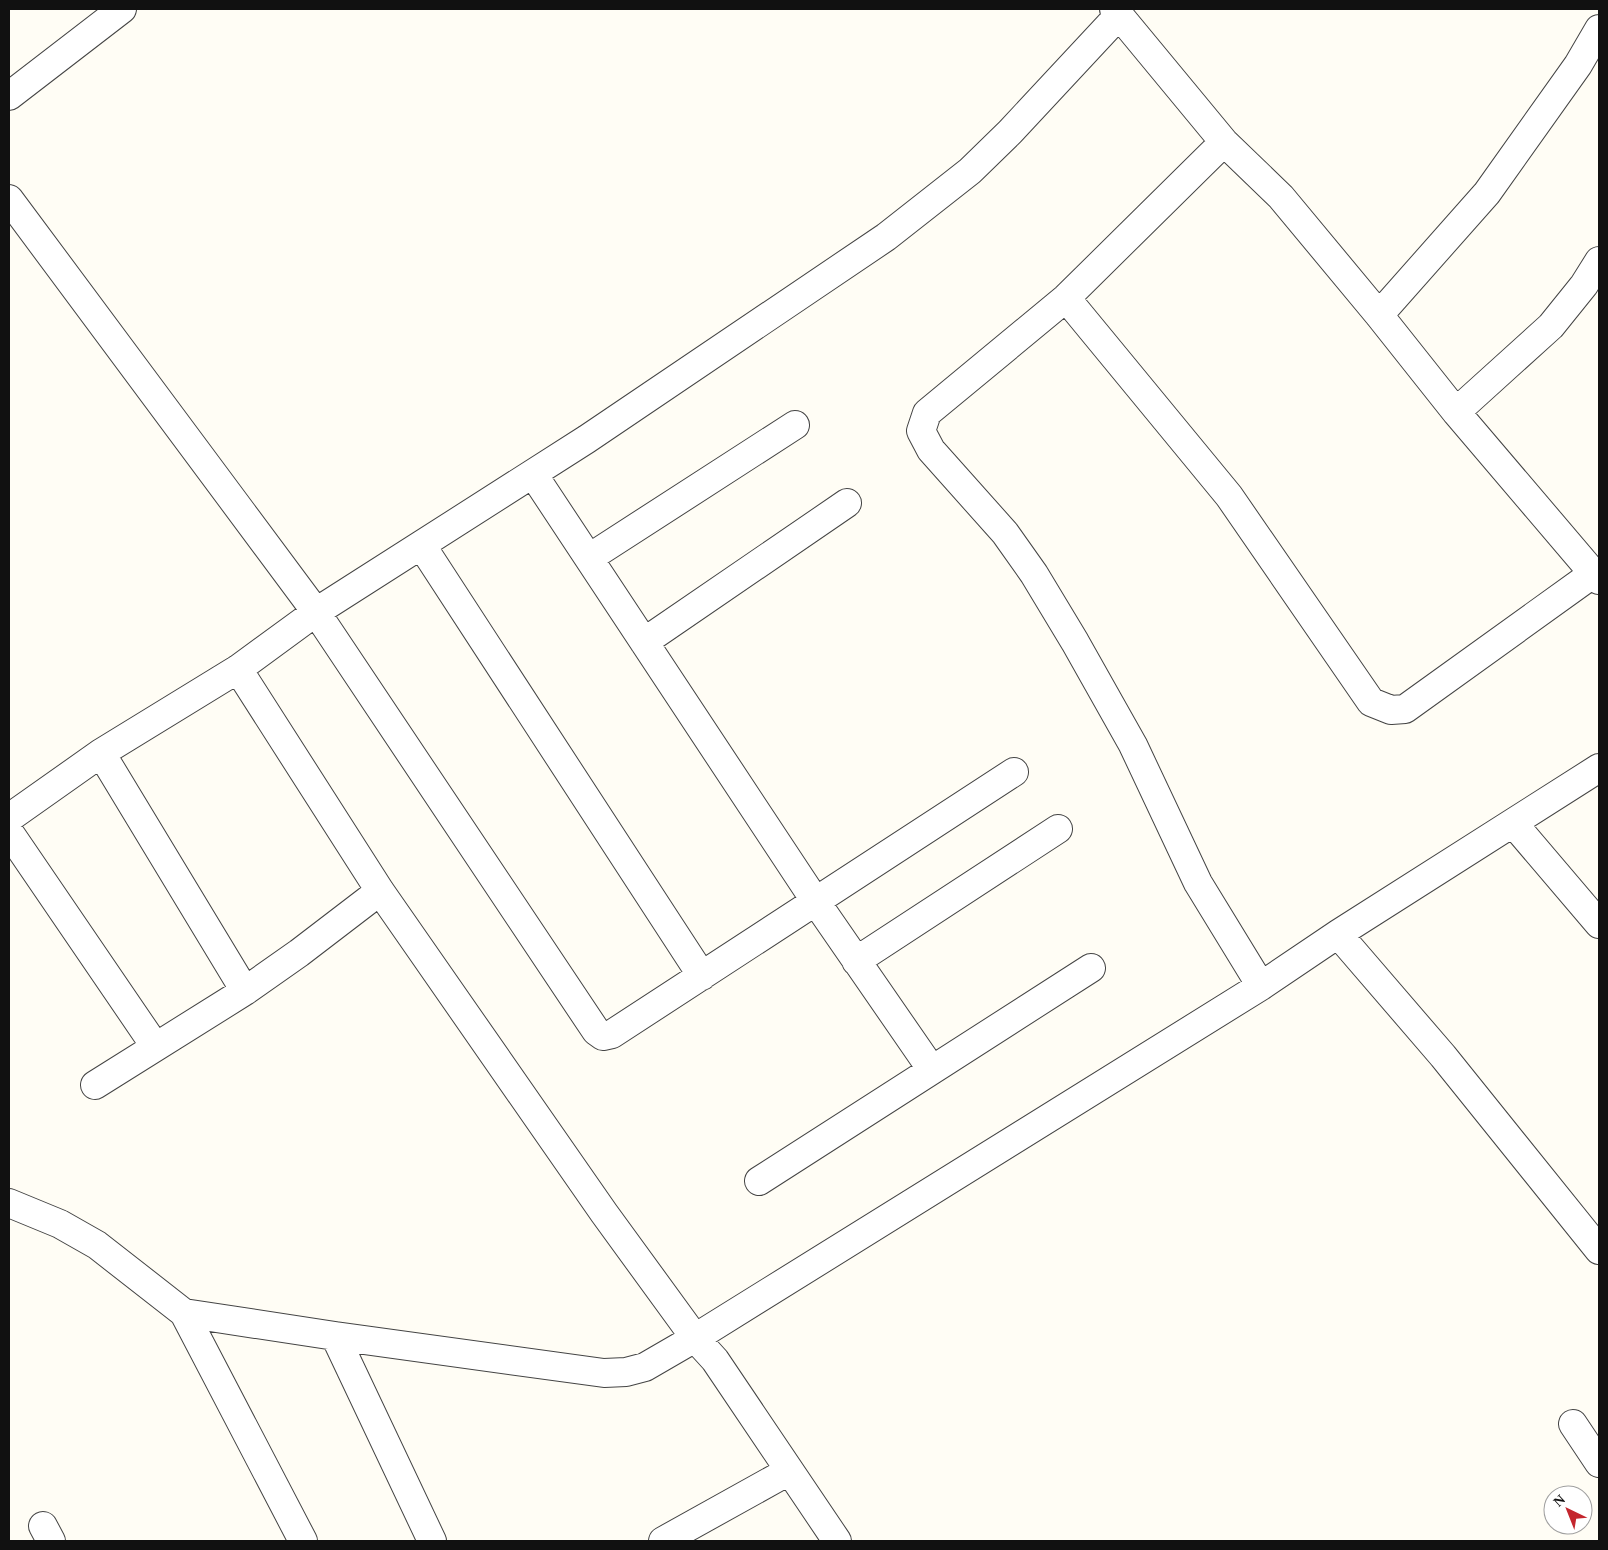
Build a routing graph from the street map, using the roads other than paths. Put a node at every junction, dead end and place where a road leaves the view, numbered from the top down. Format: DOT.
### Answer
graph roads {
  1 [pos="122,9"];
  2 [pos="1116,12"];
  3 [pos="1599,28"];
  4 [pos="9,96"];
  5 [pos="1224,142"];
  6 [pos="9,199"];
  7 [pos="1599,262"];
  8 [pos="1066,298"];
  9 [pos="1379,314"];
  10 [pos="1456,412"];
  11 [pos="795,424"];
  12 [pos="533,474"];
  13 [pos="847,503"];
  14 [pos="422,546"];
  15 [pos="589,558"];
  16 [pos="1596,576"];
  17 [pos="316,612"];
  18 [pos="644,642"];
  19 [pos="238,669"];
  20 [pos="101,753"];
  21 [pos="1599,768"];
  22 [pos="1014,772"];
  23 [pos="9,818"];
  24 [pos="1513,823"];
  25 [pos="1058,829"];
  26 [pos="9,832"];
  27 [pos="380,891"];
  28 [pos="816,902"];
  29 [pos="1599,924"];
  30 [pos="1338,934"];
  31 [pos="856,961"];
  32 [pos="1091,968"];
  33 [pos="702,976"];
  34 [pos="1261,986"];
  35 [pos="245,991"];
  36 [pos="155,1046"];
  37 [pos="932,1070"];
  38 [pos="95,1085"];
  39 [pos="759,1181"];
  40 [pos="9,1203"];
  41 [pos="1599,1250"];
  42 [pos="184,1313"];
  43 [pos="335,1336"];
  44 [pos="695,1338"];
  45 [pos="1573,1424"];
  46 [pos="1599,1463"];
  47 [pos="789,1470"];
  48 [pos="303,1541"];
  49 [pos="432,1541"];
  50 [pos="663,1541"];
  51 [pos="837,1541"];
  1 -- 4 [label="street"];
  2 -- 5 [label="street"];
  2 -- 12 [label="street"];
  3 -- 9 [label="street"];
  5 -- 8 [label="street"];
  5 -- 9 [label="street"];
  6 -- 17 [label="street"];
  7 -- 10 [label="street"];
  8 -- 16 [label="street"];
  8 -- 34 [label="street"];
  9 -- 10 [label="street"];
  10 -- 16 [label="street"];
  11 -- 15 [label="street"];
  12 -- 14 [label="street"];
  12 -- 15 [label="street"];
  13 -- 18 [label="street"];
  14 -- 17 [label="street"];
  14 -- 33 [label="street"];
  15 -- 18 [label="street"];
  17 -- 19 [label="street"];
  17 -- 33 [label="street"];
  18 -- 28 [label="street"];
  19 -- 20 [label="street"];
  19 -- 27 [label="street"];
  20 -- 23 [label="street"];
  20 -- 35 [label="street"];
  21 -- 24 [label="street"];
  22 -- 28 [label="street"];
  24 -- 29 [label="street"];
  24 -- 30 [label="street"];
  25 -- 31 [label="street"];
  26 -- 36 [label="street"];
  27 -- 35 [label="street"];
  27 -- 44 [label="street"];
  28 -- 31 [label="street"];
  28 -- 33 [label="street"];
  30 -- 34 [label="street"];
  30 -- 41 [label="street"];
  31 -- 37 [label="street"];
  32 -- 37 [label="street"];
  34 -- 44 [label="street"];
  35 -- 36 [label="street"];
  36 -- 38 [label="street"];
  37 -- 39 [label="street"];
  40 -- 42 [label="street"];
  42 -- 43 [label="street"];
  42 -- 48 [label="street"];
  43 -- 44 [label="street"];
  43 -- 49 [label="street"];
  44 -- 47 [label="street"];
  45 -- 46 [label="street"];
  47 -- 50 [label="street"];
  47 -- 51 [label="street"];
}
